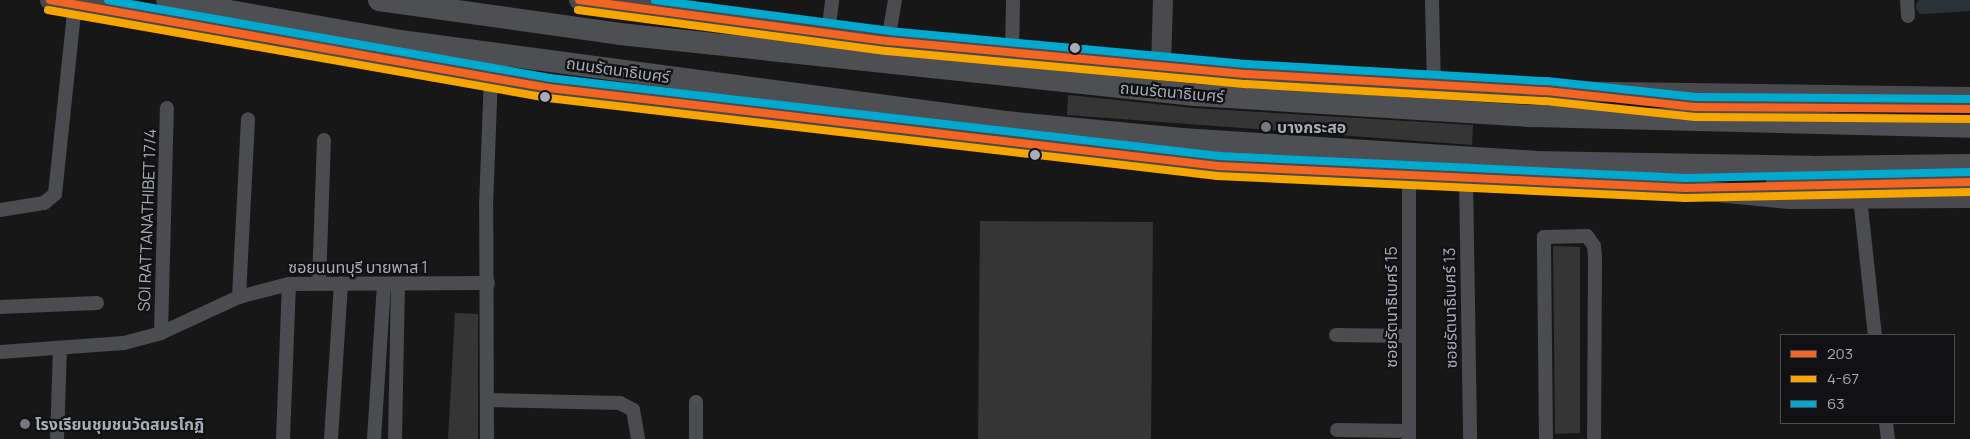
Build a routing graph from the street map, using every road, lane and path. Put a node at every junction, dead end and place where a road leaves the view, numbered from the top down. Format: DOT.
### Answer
graph roads {
  1 [pos="50,0"];
  2 [pos="167,0"];
  3 [pos="379,0"];
  4 [pos="579,0"];
  5 [pos="832,0"];
  6 [pos="1013,0"];
  7 [pos="1163,0"];
  8 [pos="1432,0"];
  9 [pos="1907,0"];
  10 [pos="897,1"];
  11 [pos="75,5"];
  12 [pos="217,10"];
  13 [pos="1908,16"];
  14 [pos="828,34"];
  15 [pos="888,41"];
  16 [pos="1012,54"];
  17 [pos="353,56"];
  18 [pos="1161,67"];
  19 [pos="491,78"];
  20 [pos="1434,86"];
  21 [pos="1546,90"];
  22 [pos="1970,97"];
  23 [pos="167,108"];
  24 [pos="1970,109"];
  25 [pos="248,119"];
  26 [pos="1970,127"];
  27 [pos="324,140"];
  28 [pos="1970,165"];
  29 [pos="1409,175"];
  30 [pos="1466,178"];
  31 [pos="1970,182"];
  32 [pos="1854,191"];
  33 [pos="1970,198"];
  34 [pos="0,210"];
  35 [pos="320,283"];
  36 [pos="341,283"];
  37 [pos="488,283"];
  38 [pos="289,284"];
  39 [pos="391,285"];
  40 [pos="239,297"];
  41 [pos="98,303"];
  42 [pos="0,307"];
  43 [pos="161,333"];
  44 [pos="1336,334"];
  45 [pos="1875,334"];
  46 [pos="1409,336"];
  47 [pos="60,350"];
  48 [pos="0,352"];
  49 [pos="488,400"];
  50 [pos="696,402"];
  51 [pos="1886,424"];
  52 [pos="1337,430"];
  53 [pos="1409,435"];
  54 [pos="57,439"];
  55 [pos="283,439"];
  56 [pos="331,439"];
  57 [pos="374,439"];
  58 [pos="395,439"];
  59 [pos="487,439"];
  60 [pos="638,439"];
  61 [pos="696,439"];
  62 [pos="1470,439"];
  63 [pos="1546,439"];
  64 [pos="1594,439"];
  65 [pos="1888,439"];
  1 -- 11 [label="main road, ถนนรัตนาธิเบศร์"];
  2 -- 12 [label="main road, ถนนรัตนาธิเบศร์"];
  3 -- 26 [label="main road, ถนนรัตนาธิเบศร์"];
  4 -- 14 [label="main road, ถนนรัตนาธิเบศร์"];
  5 -- 14 [label="street"];
  6 -- 16 [label="street"];
  7 -- 18 [label="main road"];
  8 -- 20 [label="street"];
  9 -- 13 [label="street"];
  10 -- 15 [label="street"];
  11 -- 17 [label="main road, ถนนรัตนาธิเบศร์"];
  11 -- 34 [label="street"];
  12 -- 17 [label="main road"];
  12 -- 28 [label="main road, ถนนรัตนาธิเบศร์"];
  14 -- 15 [label="main road, ถนนรัตนาธิเบศร์"];
  15 -- 16 [label="main road, ถนนรัตนาธิเบศร์"];
  16 -- 18 [label="main road, ถนนรัตนาธิเบศร์"];
  17 -- 19 [label="main road, ถนนรัตนาธิเบศร์"];
  18 -- 20 [label="main road, ถนนรัตนาธิเบศร์"];
  19 -- 29 [label="main road, ถนนรัตนาธิเบศร์"];
  19 -- 37 [label="street"];
  20 -- 21 [label="main road, ถนนรัตนาธิเบศร์"];
  21 -- 22 [label="main road, ถนนรัตนาธิเบศร์"];
  21 -- 24 [label="main road"];
  23 -- 43 [label="street, SOI RATTANATHIBET 17/4"];
  25 -- 40 [label="street"];
  27 -- 35 [label="street"];
  29 -- 30 [label="main road, ถนนรัตนาธิเบศร์"];
  29 -- 46 [label="street, ซอยรัตนาธิเบศร์ 15"];
  30 -- 32 [label="main road, ถนนรัตนาธิเบศร์"];
  30 -- 62 [label="street, ซอยรัตนาธิเบศร์ 13"];
  31 -- 32 [label="main road"];
  32 -- 33 [label="main road"];
  32 -- 45 [label="street"];
  35 -- 36 [label="street, ซอยนนทบุรี บายพาส 1"];
  35 -- 38 [label="street, ซอยนนทบุรี บายพาส 1"];
  36 -- 39 [label="street, ซอยนนทบุรี บายพาส 1"];
  36 -- 56 [label="street"];
  37 -- 39 [label="street, ซอยนนทบุรี บายพาส 1"];
  37 -- 49 [label="street"];
  38 -- 40 [label="street, ซอยนนทบุรี บายพาส 1"];
  38 -- 55 [label="street"];
  39 -- 57 [label="street"];
  39 -- 58 [label="street"];
  40 -- 43 [label="street, ซอยนนทบุรี บายพาส 1"];
  41 -- 42 [label="street"];
  43 -- 47 [label="street, ซอยนนทบุรี บายพาส 1"];
  44 -- 46 [label="street"];
  46 -- 53 [label="street, ซอยรัตนาธิเบศร์ 15"];
  47 -- 48 [label="street, ซอยนนทบุรี บายพาส 1"];
  47 -- 54 [label="street"];
  49 -- 59 [label="street"];
  49 -- 60 [label="street"];
  50 -- 61 [label="street"];
  51 -- 65 [label="street"];
  52 -- 53 [label="street"];
  63 -- 64 [label="street"];
}
